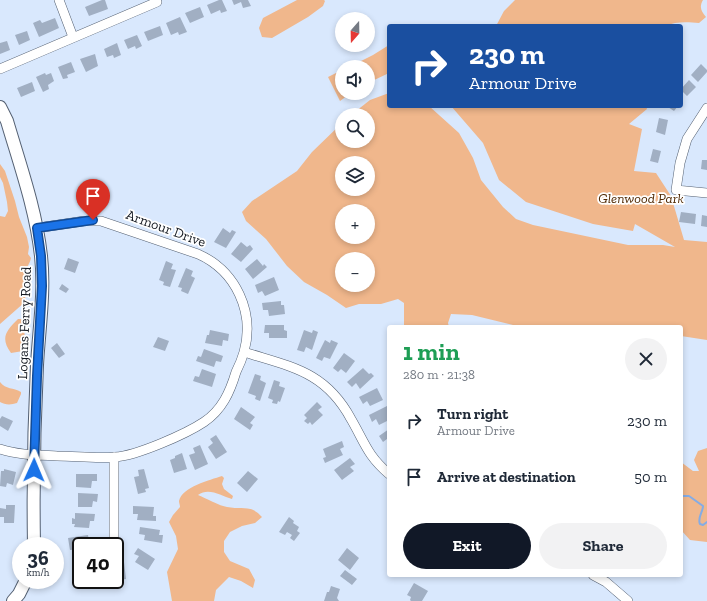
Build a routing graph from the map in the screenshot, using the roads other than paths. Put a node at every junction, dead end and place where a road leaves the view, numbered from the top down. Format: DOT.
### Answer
graph roads {
  1 [pos="59,0"];
  2 [pos="158,1"];
  3 [pos="73,37"];
  4 [pos="0,69"];
  5 [pos="0,107"];
  6 [pos="707,108"];
  7 [pos="707,193"];
  8 [pos="37,228"];
  9 [pos="244,352"];
  10 [pos="0,449"];
  11 [pos="34,455"];
  12 [pos="114,458"];
  13 [pos="387,472"];
  14 [pos="34,537"];
  15 [pos="114,537"];
  16 [pos="597,577"];
  17 [pos="22,589"];
  18 [pos="13,601"];
  19 [pos="628,601"];
  1 -- 3 [label="street"];
  2 -- 3 [label="street"];
  3 -- 4 [label="street"];
  5 -- 8 [label="street, Logans Ferry Road"];
  6 -- 7 [label="street"];
  8 -- 9 [label="street, Armour Drive"];
  8 -- 11 [label="street, Logans Ferry Road"];
  9 -- 12 [label="street, Armour Drive"];
  9 -- 13 [label="street"];
  10 -- 11 [label="street, Armour Drive"];
  11 -- 12 [label="street, Armour Drive"];
  11 -- 14 [label="street, Logans Ferry Road"];
  12 -- 15 [label="street"];
  16 -- 19 [label="street"];
  17 -- 18 [label="street"];
}
